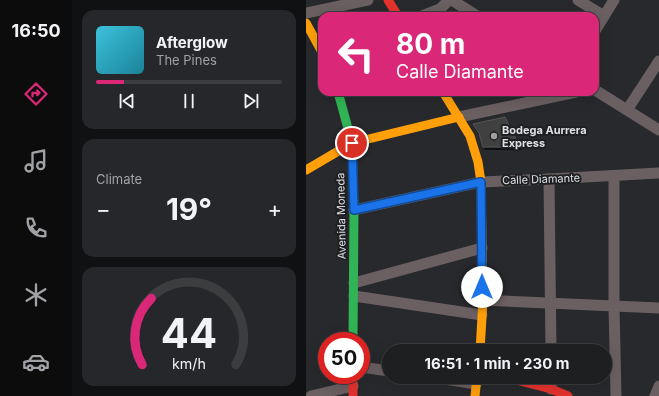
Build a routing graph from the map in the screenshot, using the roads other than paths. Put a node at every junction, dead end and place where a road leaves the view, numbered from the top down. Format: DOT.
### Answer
graph roads {
  1 [pos="368,0"];
  2 [pos="388,0"];
  3 [pos="450,0"];
  4 [pos="578,0"];
  5 [pos="614,0"];
  6 [pos="396,12"];
  7 [pos="432,12"];
  8 [pos="470,12"];
  9 [pos="598,12"];
  10 [pos="306,13"];
  11 [pos="599,13"];
  12 [pos="604,16"];
  13 [pos="306,23"];
  14 [pos="599,24"];
  15 [pos="318,45"];
  16 [pos="659,62"];
  17 [pos="599,92"];
  18 [pos="339,96"];
  19 [pos="446,96"];
  20 [pos="557,96"];
  21 [pos="627,110"];
  22 [pos="459,117"];
  23 [pos="659,130"];
  24 [pos="352,143"];
  25 [pos="306,170"];
  26 [pos="659,173"];
  27 [pos="614,176"];
  28 [pos="549,179"];
  29 [pos="481,182"];
  30 [pos="354,210"];
  31 [pos="482,248"];
  32 [pos="354,283"];
  33 [pos="354,296"];
  34 [pos="483,300"];
  35 [pos="550,303"];
  36 [pos="614,306"];
  37 [pos="659,308"];
  38 [pos="482,315"];
  39 [pos="353,332"];
  40 [pos="480,344"];
  41 [pos="550,344"];
  42 [pos="370,368"];
  43 [pos="382,370"];
  44 [pos="476,384"];
  45 [pos="531,384"];
  46 [pos="551,384"];
  47 [pos="353,386"];
  48 [pos="659,386"];
  49 [pos="551,389"];
  50 [pos="311,396"];
  51 [pos="475,396"];
  52 [pos="568,396"];
  53 [pos="616,396"];
  54 [pos="655,396"];
  1 -- 10 [label="street"];
  2 -- 6 [label="main road"];
  3 -- 7 [label="street"];
  3 -- 8 [label="street"];
  4 -- 9 [label="street"];
  5 -- 12 [label="street"];
  11 -- 12 [label="street"];
  12 -- 14 [label="street"];
  13 -- 15 [label="main road"];
  16 -- 21 [label="street"];
  17 -- 21 [label="street"];
  18 -- 24 [label="main road, Avenida Moneda"];
  19 -- 22 [label="main road"];
  20 -- 22 [label="street"];
  21 -- 23 [label="street"];
  22 -- 24 [label="main road"];
  22 -- 29 [label="main road"];
  24 -- 25 [label="main road"];
  24 -- 30 [label="main road, Avenida Moneda"];
  26 -- 27 [label="street, Calle Diamante"];
  27 -- 28 [label="street, Calle Diamante"];
  27 -- 36 [label="street"];
  28 -- 29 [label="street, Calle Diamante"];
  28 -- 35 [label="street"];
  29 -- 30 [label="street, Calle Diamante"];
  29 -- 31 [label="main road"];
  30 -- 32 [label="main road, Avenida Moneda"];
  31 -- 32 [label="street"];
  31 -- 34 [label="main road"];
  32 -- 33 [label="main road, Avenida Moneda"];
  33 -- 38 [label="street"];
  33 -- 39 [label="main road, Avenida Moneda"];
  34 -- 35 [label="street"];
  34 -- 38 [label="main road"];
  35 -- 36 [label="street"];
  35 -- 41 [label="street"];
  36 -- 37 [label="street"];
  36 -- 53 [label="street"];
  38 -- 40 [label="main road"];
  42 -- 43 [label="street"];
  44 -- 51 [label="main road"];
  45 -- 49 [label="main road"];
  46 -- 49 [label="street"];
  47 -- 50 [label="street"];
  48 -- 54 [label="street"];
  49 -- 52 [label="main road"];
}
